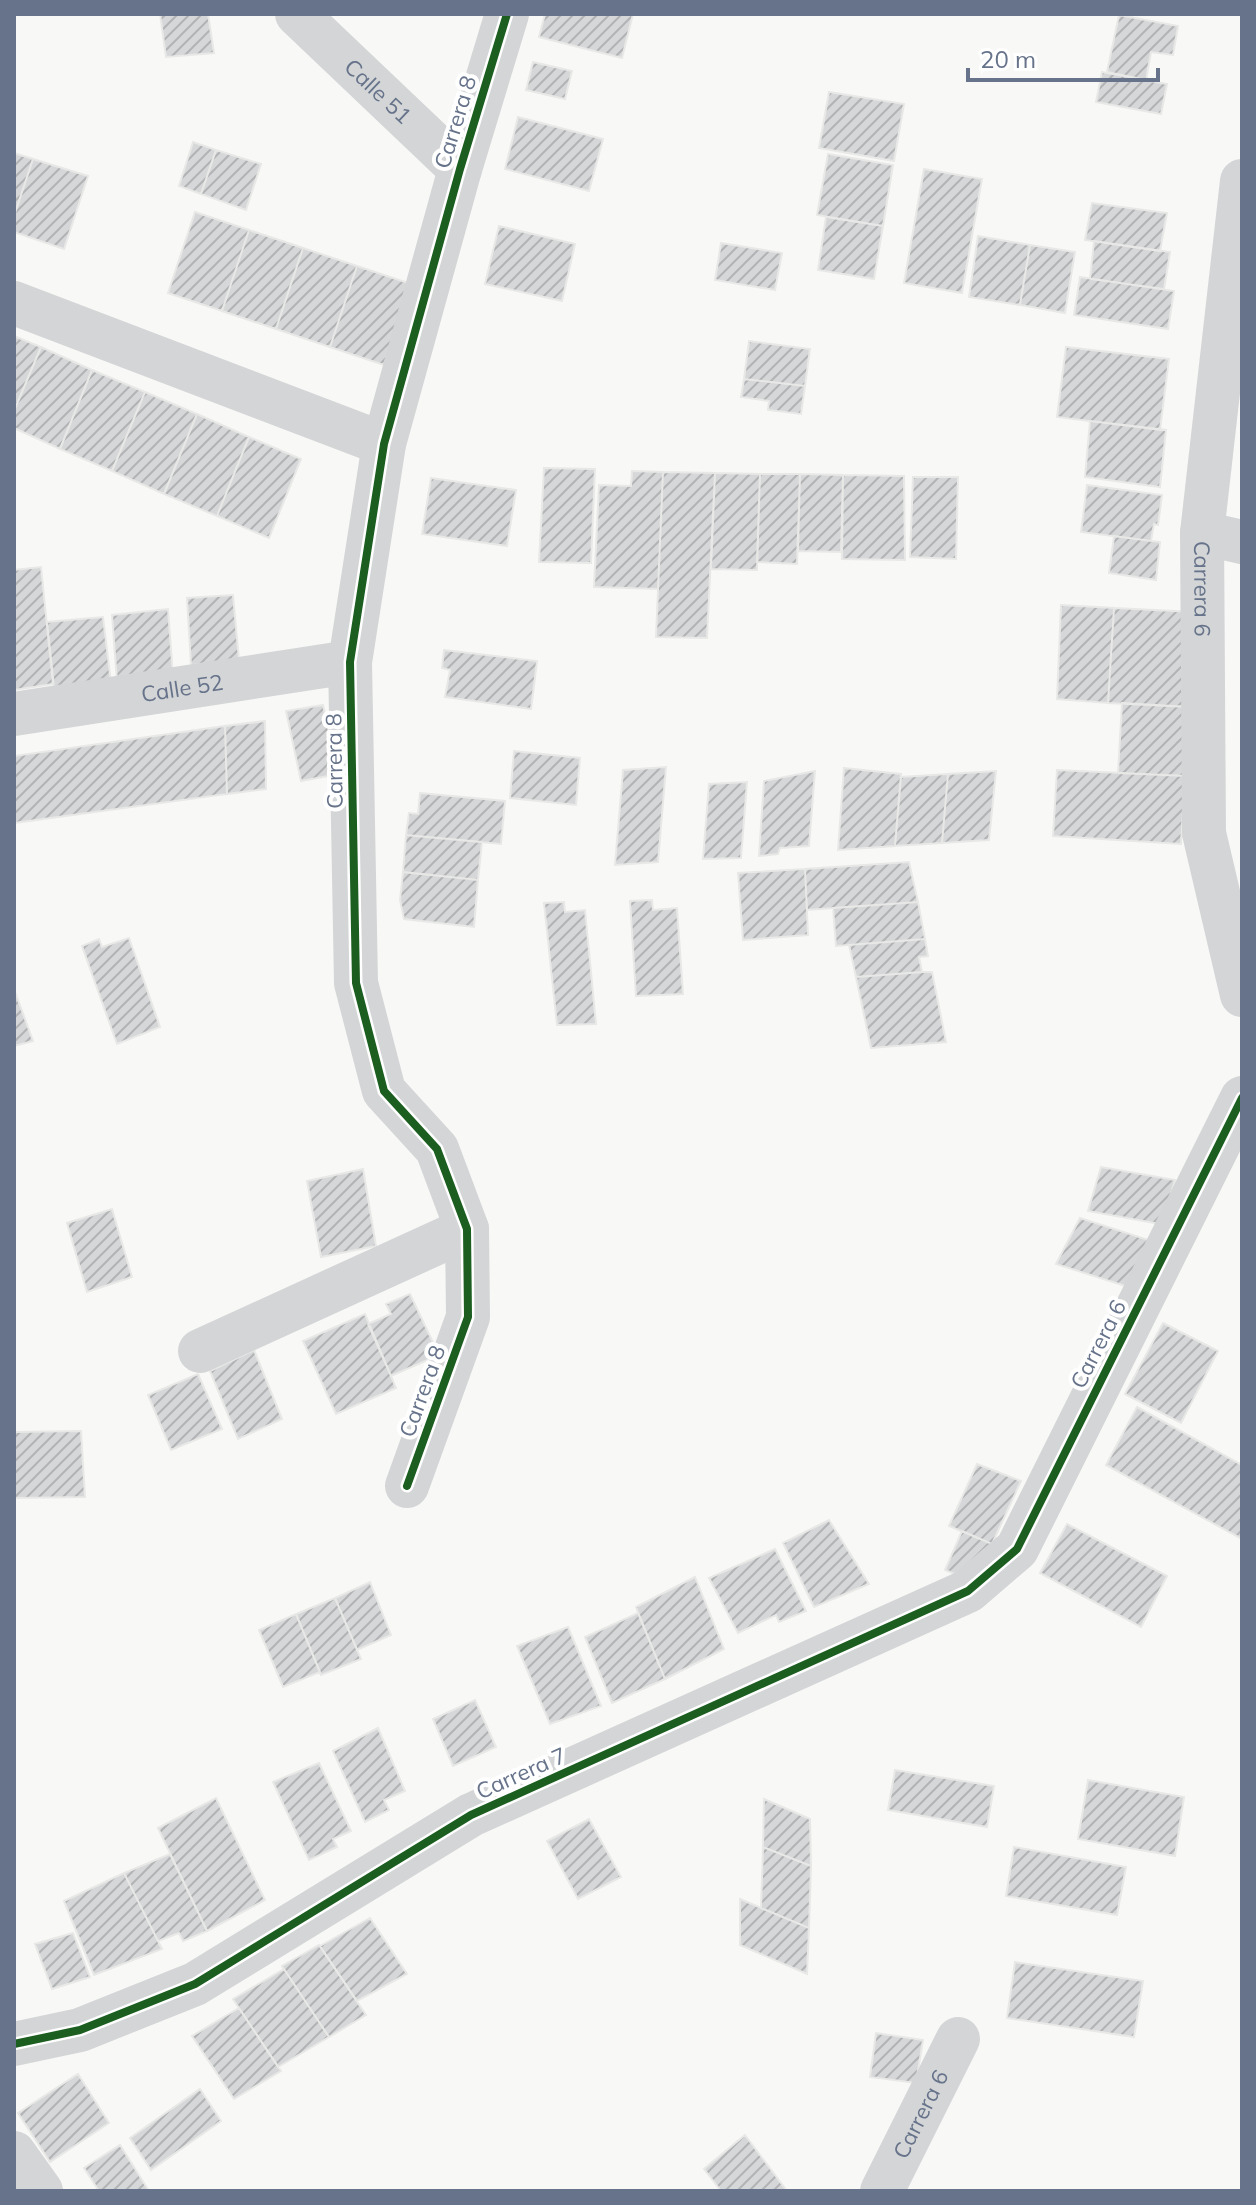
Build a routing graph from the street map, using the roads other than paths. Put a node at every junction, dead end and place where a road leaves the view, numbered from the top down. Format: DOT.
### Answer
graph roads {
  1 [pos="297,14"];
  2 [pos="507,14"];
  3 [pos="460,169"];
  4 [pos="1242,181"];
  5 [pos="14,303"];
  6 [pos="384,444"];
  7 [pos="1222,538"];
  8 [pos="350,662"];
  9 [pos="14,714"];
  10 [pos="1242,995"];
  11 [pos="1242,1098"];
  12 [pos="467,1229"];
  13 [pos="200,1351"];
  14 [pos="407,1486"];
  15 [pos="968,1591"];
  16 [pos="958,2039"];
  17 [pos="14,2044"];
  18 [pos="14,2153"];
  19 [pos="41,2191"];
  20 [pos="882,2191"];
  1 -- 3 [label="street, Calle 51"];
  2 -- 3 [label="street, Carrera 8"];
  3 -- 6 [label="street, Carrera 8"];
  4 -- 7 [label="street, Carrera 6"];
  5 -- 6 [label="street"];
  6 -- 8 [label="street, Carrera 8"];
  7 -- 10 [label="street, Carrera 6"];
  8 -- 9 [label="street, Calle 52"];
  8 -- 12 [label="street, Carrera 8"];
  11 -- 15 [label="street, Carrera 6"];
  12 -- 13 [label="street"];
  12 -- 14 [label="street, Carrera 8"];
  15 -- 17 [label="street, Carrera 7"];
  16 -- 20 [label="street, Carrera 6"];
  18 -- 19 [label="street"];
}
